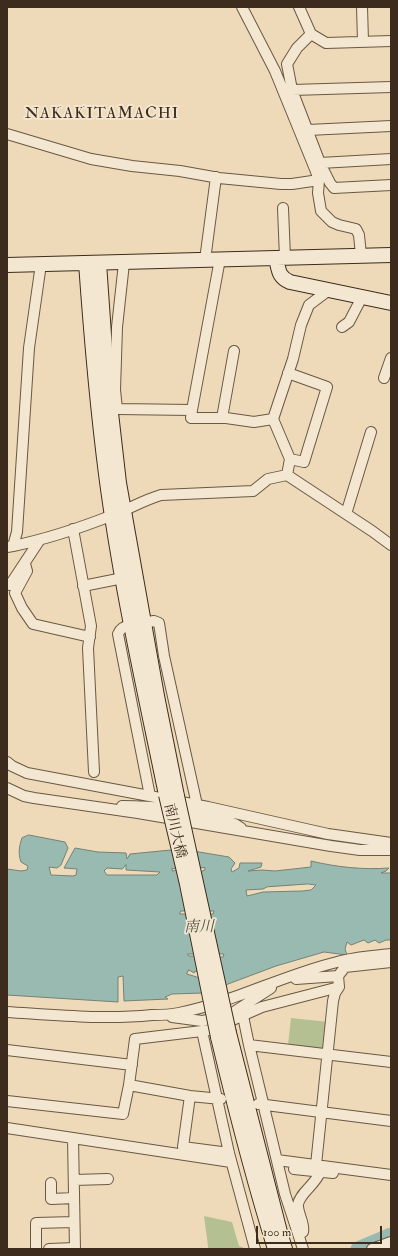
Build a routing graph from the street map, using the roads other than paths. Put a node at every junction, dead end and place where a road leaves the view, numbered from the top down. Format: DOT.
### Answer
graph roads {
  1 [pos="242,7"];
  2 [pos="299,7"];
  3 [pos="362,7"];
  4 [pos="311,34"];
  5 [pos="391,41"];
  6 [pos="363,42"];
  7 [pos="391,87"];
  8 [pos="292,90"];
  9 [pos="391,126"];
  10 [pos="308,130"];
  11 [pos="7,134"];
  12 [pos="391,159"];
  13 [pos="320,163"];
  14 [pos="216,177"];
  15 [pos="319,180"];
  16 [pos="391,185"];
  17 [pos="283,208"];
  18 [pos="391,255"];
  19 [pos="360,256"];
  20 [pos="280,258"];
  21 [pos="205,260"];
  22 [pos="220,260"];
  23 [pos="92,263"];
  24 [pos="124,263"];
  25 [pos="41,264"];
  26 [pos="7,265"];
  27 [pos="329,290"];
  28 [pos="362,297"];
  29 [pos="391,303"];
  30 [pos="342,327"];
  31 [pos="234,351"];
  32 [pos="391,358"];
  33 [pos="288,373"];
  34 [pos="384,378"];
  35 [pos="111,379"];
  36 [pos="114,409"];
  37 [pos="192,410"];
  38 [pos="222,418"];
  39 [pos="273,419"];
  40 [pos="371,432"];
  41 [pos="290,459"];
  42 [pos="287,475"];
  43 [pos="118,513"];
  44 [pos="346,514"];
  45 [pos="73,529"];
  46 [pos="39,540"];
  47 [pos="391,545"];
  48 [pos="10,546"];
  49 [pos="25,564"];
  50 [pos="123,578"];
  51 [pos="7,584"];
  52 [pos="83,586"];
  53 [pos="137,624"];
  54 [pos="90,637"];
  55 [pos="7,762"];
  56 [pos="94,772"];
  57 [pos="7,788"];
  58 [pos="150,796"];
  59 [pos="197,805"];
  60 [pos="391,843"];
  61 [pos="391,850"];
  62 [pos="391,954"];
  63 [pos="391,962"];
  64 [pos="338,976"];
  65 [pos="286,978"];
  66 [pos="339,987"];
  67 [pos="7,1012"];
  68 [pos="241,1012"];
  69 [pos="156,1015"];
  70 [pos="202,1031"];
  71 [pos="249,1045"];
  72 [pos="7,1050"];
  73 [pos="328,1054"];
  74 [pos="391,1062"];
  75 [pos="132,1065"];
  76 [pos="129,1085"];
  77 [pos="190,1096"];
  78 [pos="219,1099"];
  79 [pos="7,1101"];
  80 [pos="260,1104"];
  81 [pos="322,1112"];
  82 [pos="391,1121"];
  83 [pos="7,1128"];
  84 [pos="74,1138"];
  85 [pos="230,1158"];
  86 [pos="278,1163"];
  87 [pos="318,1169"];
  88 [pos="391,1175"];
  89 [pos="108,1179"];
  90 [pos="74,1180"];
  91 [pos="391,1181"];
  92 [pos="50,1182"];
  93 [pos="285,1194"];
  94 [pos="74,1198"];
  95 [pos="266,1200"];
  96 [pos="244,1206"];
  97 [pos="74,1222"];
  98 [pos="298,1234"];
  99 [pos="391,1242"];
  100 [pos="75,1248"];
  101 [pos="36,1249"];
  102 [pos="49,1249"];
  103 [pos="255,1249"];
  104 [pos="275,1249"];
  105 [pos="285,1249"];
  106 [pos="303,1249"];
  107 [pos="372,1249"];
  1 -- 15 [label="street"];
  2 -- 4 [label="street"];
  3 -- 6 [label="street"];
  4 -- 6 [label="street"];
  4 -- 8 [label="street"];
  5 -- 6 [label="street"];
  7 -- 8 [label="street"];
  8 -- 10 [label="street"];
  9 -- 10 [label="street"];
  10 -- 13 [label="street"];
  11 -- 14 [label="street"];
  12 -- 13 [label="street"];
  13 -- 16 [label="street"];
  14 -- 15 [label="street"];
  14 -- 21 [label="street"];
  15 -- 19 [label="street"];
  17 -- 20 [label="street"];
  18 -- 19 [label="street"];
  19 -- 20 [label="street"];
  20 -- 22 [label="street"];
  20 -- 27 [label="street"];
  21 -- 22 [label="street"];
  21 -- 24 [label="street"];
  22 -- 37 [label="street"];
  23 -- 24 [label="street"];
  23 -- 25 [label="street"];
  23 -- 35 [label="street"];
  23 -- 43 [label="street"];
  24 -- 35 [label="street"];
  25 -- 26 [label="street"];
  25 -- 48 [label="street"];
  27 -- 28 [label="street"];
  27 -- 33 [label="street"];
  28 -- 29 [label="street"];
  28 -- 30 [label="street"];
  31 -- 38 [label="street"];
  32 -- 34 [label="street"];
  33 -- 39 [label="street"];
  33 -- 41 [label="street"];
  35 -- 36 [label="street"];
  36 -- 37 [label="street"];
  36 -- 43 [label="street"];
  37 -- 38 [label="street"];
  38 -- 39 [label="street"];
  39 -- 41 [label="street"];
  40 -- 44 [label="street"];
  41 -- 42 [label="street"];
  42 -- 43 [label="street"];
  42 -- 44 [label="street"];
  43 -- 45 [label="street"];
  43 -- 50 [label="street"];
  43 -- 53 [label="street"];
  44 -- 47 [label="street"];
  45 -- 46 [label="street"];
  45 -- 52 [label="street"];
  46 -- 48 [label="street"];
  46 -- 49 [label="street"];
  49 -- 51 [label="street"];
  49 -- 54 [label="street"];
  50 -- 52 [label="street"];
  50 -- 53 [label="street"];
  52 -- 54 [label="street"];
  53 -- 58 [label="street"];
  53 -- 59 [label="street"];
  53 -- 95 [label="street, 南川大橋, bridge"];
  54 -- 56 [label="street"];
  55 -- 58 [label="street"];
  57 -- 61 [label="street"];
  58 -- 59 [label="street"];
  59 -- 60 [label="street"];
  62 -- 65 [label="street"];
  63 -- 64 [label="street"];
  64 -- 65 [label="street"];
  64 -- 66 [label="street"];
  65 -- 68 [label="street"];
  65 -- 69 [label="street"];
  66 -- 68 [label="street"];
  66 -- 73 [label="street"];
  67 -- 69 [label="street"];
  68 -- 69 [label="street"];
  68 -- 70 [label="street"];
  68 -- 71 [label="street"];
  70 -- 75 [label="street"];
  70 -- 78 [label="street"];
  71 -- 73 [label="street"];
  71 -- 80 [label="street"];
  72 -- 75 [label="street"];
  73 -- 74 [label="street"];
  73 -- 81 [label="street"];
  75 -- 76 [label="street"];
  76 -- 77 [label="street"];
  76 -- 79 [label="street"];
  77 -- 78 [label="street"];
  77 -- 85 [label="street"];
  78 -- 85 [label="street"];
  80 -- 81 [label="street"];
  80 -- 86 [label="street"];
  81 -- 82 [label="street"];
  81 -- 87 [label="street"];
  83 -- 84 [label="street"];
  84 -- 85 [label="street"];
  84 -- 90 [label="street"];
  85 -- 96 [label="street"];
  86 -- 87 [label="street"];
  86 -- 93 [label="street"];
  87 -- 88 [label="street"];
  87 -- 91 [label="street"];
  87 -- 98 [label="street"];
  89 -- 90 [label="street"];
  90 -- 94 [label="street"];
  92 -- 94 [label="street"];
  93 -- 95 [label="street"];
  93 -- 98 [label="street"];
  94 -- 97 [label="street"];
  95 -- 96 [label="street"];
  95 -- 104 [label="street"];
  95 -- 105 [label="street"];
  96 -- 103 [label="street"];
  97 -- 100 [label="street"];
  97 -- 101 [label="street"];
  98 -- 106 [label="street"];
  99 -- 107 [label="street"];
  100 -- 102 [label="street"];
}
